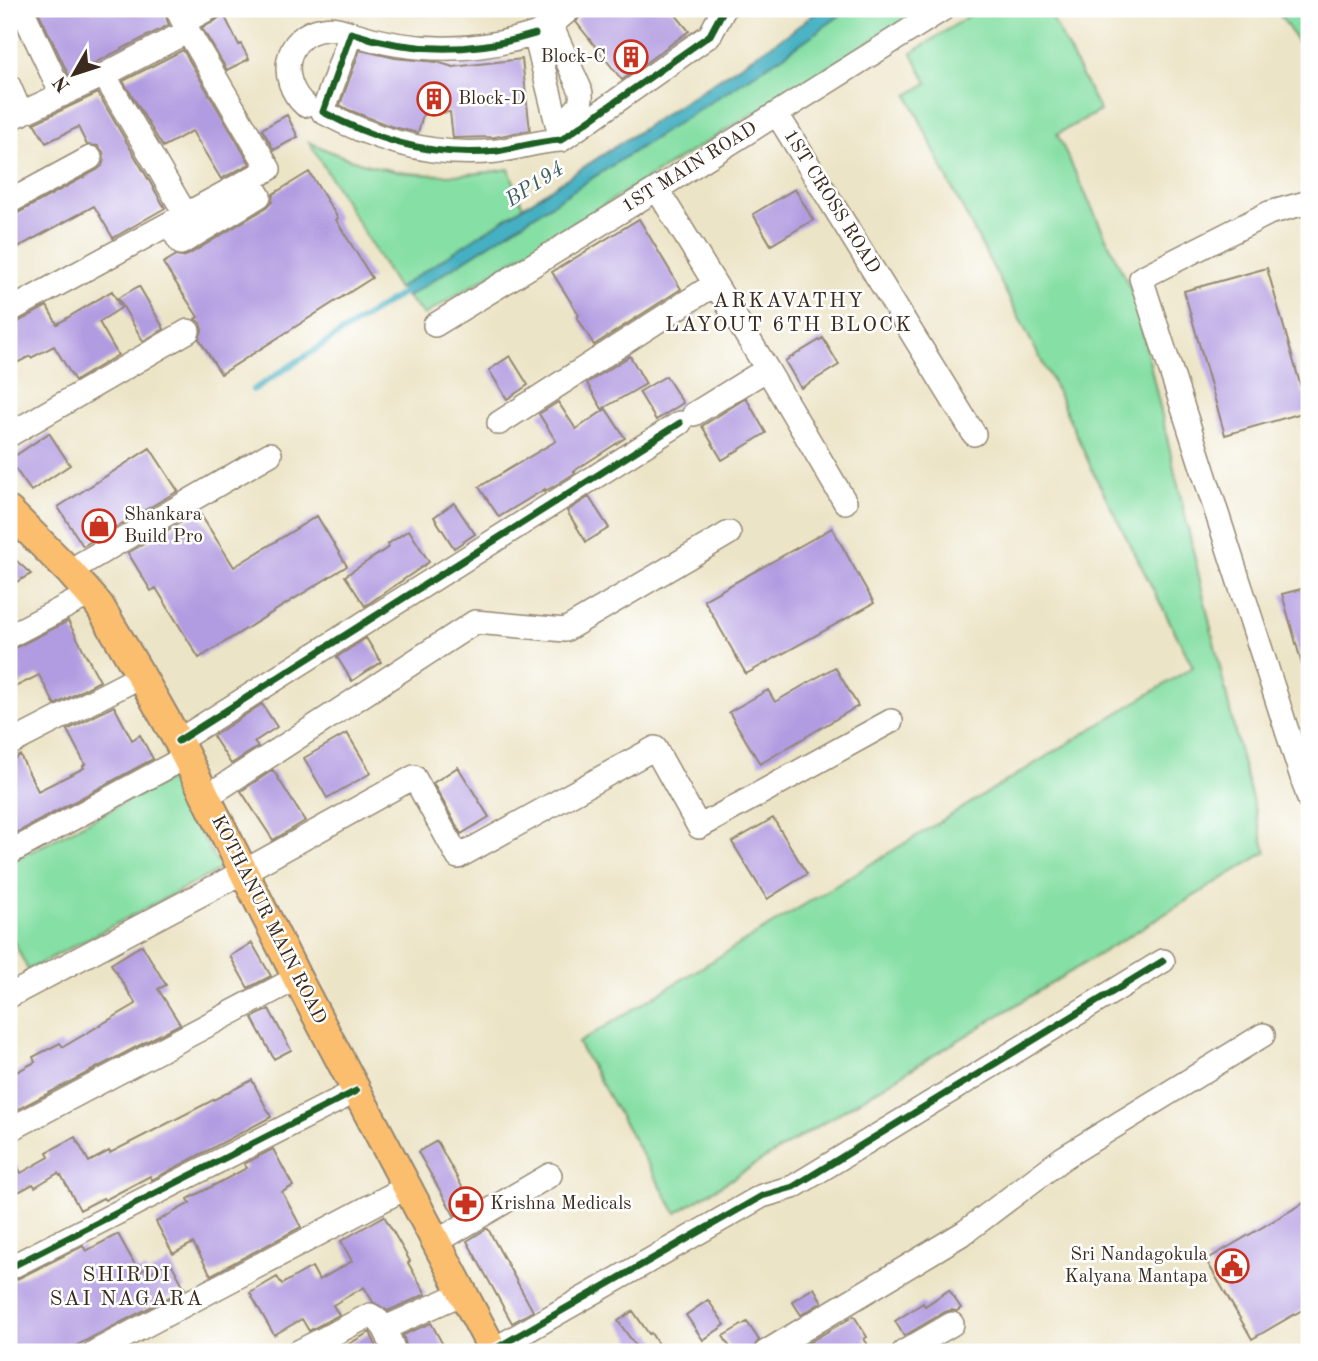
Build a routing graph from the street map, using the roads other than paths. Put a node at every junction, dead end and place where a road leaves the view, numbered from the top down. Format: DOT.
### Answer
graph roads {
  1 [pos="22,9"];
  2 [pos="208,9"];
  3 [pos="570,9"];
  4 [pos="724,9"];
  5 [pos="943,9"];
  6 [pos="183,21"];
  7 [pos="543,30"];
  8 [pos="351,33"];
  9 [pos="104,75"];
  10 [pos="9,86"];
  11 [pos="62,95"];
  12 [pos="306,105"];
  13 [pos="574,112"];
  14 [pos="777,114"];
  15 [pos="15,117"];
  16 [pos="561,140"];
  17 [pos="90,158"];
  18 [pos="657,189"];
  19 [pos="9,202"];
  20 [pos="1309,202"];
  21 [pos="177,219"];
  22 [pos="715,284"];
  23 [pos="9,311"];
  24 [pos="435,325"];
  25 [pos="188,331"];
  26 [pos="767,369"];
  27 [pos="499,423"];
  28 [pos="974,434"];
  29 [pos="9,435"];
  30 [pos="270,454"];
  31 [pos="845,502"];
  32 [pos="12,518"];
  33 [pos="730,533"];
  34 [pos="69,571"];
  35 [pos="90,594"];
  36 [pos="9,636"];
  37 [pos="141,676"];
  38 [pos="891,721"];
  39 [pos="9,744"];
  40 [pos="183,749"];
  41 [pos="206,797"];
  42 [pos="1309,799"];
  43 [pos="9,853"];
  44 [pos="243,872"];
  45 [pos="1163,961"];
  46 [pos="297,978"];
  47 [pos="9,996"];
  48 [pos="1263,1035"];
  49 [pos="356,1091"];
  50 [pos="9,1130"];
  51 [pos="550,1175"];
  52 [pos="407,1187"];
  53 [pos="436,1242"];
  54 [pos="9,1268"];
  55 [pos="463,1293"];
  56 [pos="952,1324"];
  57 [pos="385,1328"];
  58 [pos="494,1351"];
  59 [pos="95,1352"];
  60 [pos="298,1352"];
  61 [pos="394,1352"];
  62 [pos="766,1352"];
  63 [pos="904,1352"];
  1 -- 11 [label="street"];
  2 -- 6 [label="street"];
  3 -- 7 [label="street"];
  4 -- 16 [label="street"];
  5 -- 14 [label="street, 1ST MAIN ROAD"];
  6 -- 9 [label="street"];
  6 -- 21 [label="street"];
  7 -- 8 [label="street"];
  7 -- 13 [label="street"];
  7 -- 16 [label="street"];
  8 -- 12 [label="street"];
  8 -- 16 [label="street"];
  9 -- 11 [label="street"];
  9 -- 21 [label="street"];
  10 -- 15 [label="street"];
  11 -- 15 [label="street"];
  14 -- 18 [label="street, 1ST MAIN ROAD"];
  14 -- 28 [label="street, 1ST CROSS ROAD"];
  17 -- 19 [label="street"];
  18 -- 22 [label="street"];
  18 -- 24 [label="street, 1ST MAIN ROAD"];
  20 -- 42 [label="street"];
  21 -- 23 [label="street"];
  22 -- 26 [label="street"];
  22 -- 27 [label="street"];
  25 -- 29 [label="street"];
  26 -- 31 [label="street"];
  26 -- 40 [label="street"];
  30 -- 34 [label="street"];
  32 -- 34 [label="main road, KOTHANUR MAIN ROAD"];
  33 -- 41 [label="street"];
  34 -- 35 [label="main road, KOTHANUR MAIN ROAD"];
  35 -- 36 [label="street"];
  35 -- 37 [label="main road, KOTHANUR MAIN ROAD"];
  37 -- 39 [label="street"];
  37 -- 40 [label="main road, KOTHANUR MAIN ROAD"];
  38 -- 44 [label="street"];
  40 -- 41 [label="main road, KOTHANUR MAIN ROAD"];
  40 -- 43 [label="street"];
  41 -- 44 [label="main road, KOTHANUR MAIN ROAD"];
  44 -- 46 [label="main road, KOTHANUR MAIN ROAD"];
  44 -- 47 [label="street"];
  45 -- 58 [label="street"];
  46 -- 49 [label="main road, KOTHANUR MAIN ROAD"];
  46 -- 50 [label="street"];
  48 -- 62 [label="street"];
  49 -- 52 [label="main road, KOTHANUR MAIN ROAD"];
  49 -- 54 [label="street"];
  51 -- 53 [label="street"];
  52 -- 53 [label="main road, KOTHANUR MAIN ROAD"];
  52 -- 59 [label="street"];
  53 -- 55 [label="main road, KOTHANUR MAIN ROAD"];
  55 -- 57 [label="street"];
  55 -- 58 [label="main road, KOTHANUR MAIN ROAD"];
  56 -- 63 [label="street"];
  57 -- 60 [label="street"];
  57 -- 61 [label="street"];
}
